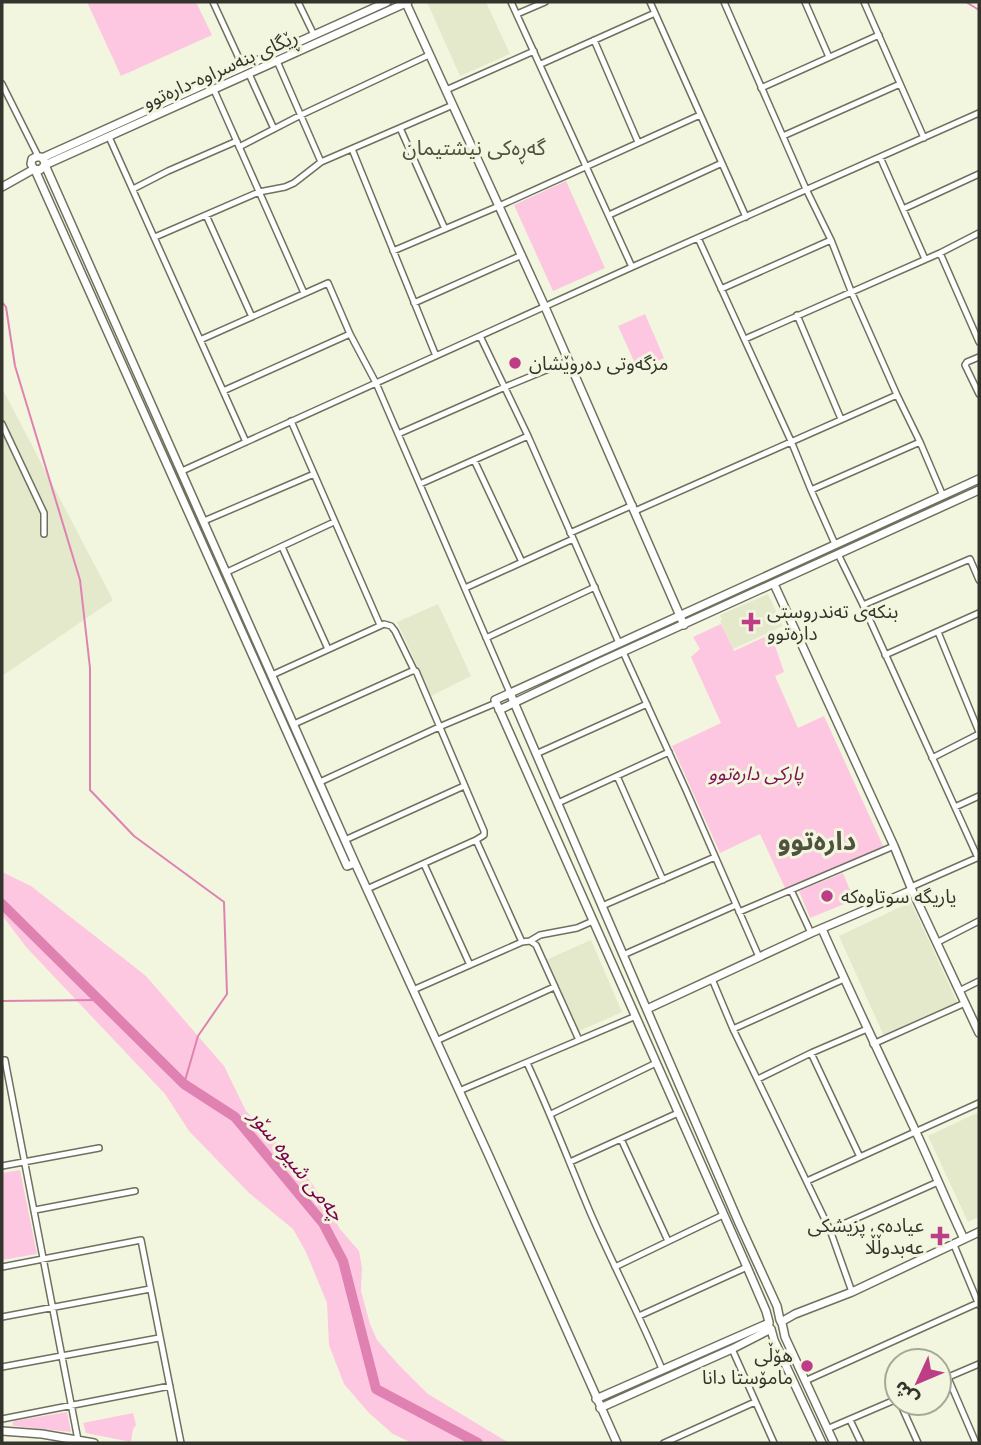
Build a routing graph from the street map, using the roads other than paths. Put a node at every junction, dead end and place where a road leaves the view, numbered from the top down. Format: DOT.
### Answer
graph roads {
  1 [pos="213,2"];
  2 [pos="387,2"];
  3 [pos="407,2"];
  4 [pos="511,2"];
  5 [pos="545,2"];
  6 [pos="650,2"];
  7 [pos="724,2"];
  8 [pos="805,2"];
  9 [pos="864,2"];
  10 [pos="300,3"];
  11 [pos="654,13"];
  12 [pos="517,14"];
  13 [pos="314,35"];
  14 [pos="879,36"];
  15 [pos="594,40"];
  16 [pos="534,51"];
  17 [pos="429,55"];
  18 [pos="829,57"];
  19 [pos="277,61"];
  20 [pos="541,64"];
  21 [pos="257,66"];
  22 [pos="243,67"];
  23 [pos="249,74"];
  24 [pos="2,83"];
  25 [pos="900,84"];
  26 [pos="761,88"];
  27 [pos="214,90"];
  28 [pos="446,90"];
  29 [pos="453,104"];
  30 [pos="979,113"];
  31 [pos="301,115"];
  32 [pos="700,115"];
  33 [pos="400,128"];
  34 [pos="274,129"];
  35 [pos="783,136"];
  36 [pos="109,137"];
  37 [pos="923,138"];
  38 [pos="638,142"];
  39 [pos="238,144"];
  40 [pos="352,149"];
  41 [pos="880,158"];
  42 [pos="41,160"];
  43 [pos="321,162"];
  44 [pos="722,163"];
  45 [pos="587,166"];
  46 [pos="35,169"];
  47 [pos="979,174"];
  48 [pos="2,187"];
  49 [pos="133,189"];
  50 [pos="806,189"];
  51 [pos="259,191"];
  52 [pos="499,206"];
  53 [pos="903,209"];
  54 [pos="206,215"];
  55 [pos="609,215"];
  56 [pos="746,217"];
  57 [pos="445,229"];
  58 [pos="979,233"];
  59 [pos="155,237"];
  60 [pos="698,238"];
  61 [pos="831,240"];
  62 [pos="393,251"];
  63 [pos="940,253"];
  64 [pos="522,255"];
  65 [pos="925,259"];
  66 [pos="632,267"];
  67 [pos="721,289"];
  68 [pos="851,291"];
  69 [pos="304,293"];
  70 [pos="414,303"];
  71 [pos="545,307"];
  72 [pos="797,315"];
  73 [pos="252,317"];
  74 [pos="350,334"];
  75 [pos="480,336"];
  76 [pos="745,339"];
  77 [pos="200,340"];
  78 [pos="979,342"];
  79 [pos="436,355"];
  80 [pos="979,357"];
  81 [pos="568,361"];
  82 [pos="376,383"];
  83 [pos="505,387"];
  84 [pos="223,391"];
  85 [pos="979,394"];
  86 [pos="897,395"];
  87 [pos="841,419"];
  88 [pos="291,421"];
  89 [pos="2,424"];
  90 [pos="398,434"];
  91 [pos="528,436"];
  92 [pos="791,441"];
  93 [pos="246,442"];
  94 [pos="920,442"];
  95 [pos="11,443"];
  96 [pos="2,448"];
  97 [pos="474,460"];
  98 [pos="182,471"];
  99 [pos="314,474"];
  100 [pos="979,479"];
  101 [pos="420,484"];
  102 [pos="811,490"];
  103 [pos="979,490"];
  104 [pos="943,496"];
  105 [pos="634,508"];
  106 [pos="204,521"];
  107 [pos="334,522"];
  108 [pos="44,534"];
  109 [pos="572,536"];
  110 [pos="213,543"];
  111 [pos="835,544"];
  112 [pos="282,547"];
  113 [pos="203,548"];
  114 [pos="838,554"];
  115 [pos="522,562"];
  116 [pos="227,572"];
  117 [pos="769,574"];
  118 [pos="979,580"];
  119 [pos="774,584"];
  120 [pos="595,587"];
  121 [pos="465,588"];
  122 [pos="863,605"];
  123 [pos="979,613"];
  124 [pos="680,616"];
  125 [pos="380,625"];
  126 [pos="684,625"];
  127 [pos="643,632"];
  128 [pos="938,632"];
  129 [pos="486,638"];
  130 [pos="647,641"];
  131 [pos="619,643"];
  132 [pos="328,649"];
  133 [pos="623,652"];
  134 [pos="885,655"];
  135 [pos="414,670"];
  136 [pos="272,675"];
  137 [pos="510,693"];
  138 [pos="514,703"];
  139 [pos="497,704"];
  140 [pos="647,704"];
  141 [pos="294,724"];
  142 [pos="439,727"];
  143 [pos="979,733"];
  144 [pos="669,752"];
  145 [pos="536,754"];
  146 [pos="932,758"];
  147 [pos="617,776"];
  148 [pos="320,782"];
  149 [pos="464,786"];
  150 [pos="979,796"];
  151 [pos="558,803"];
  152 [pos="955,807"];
  153 [pos="345,840"];
  154 [pos="476,840"];
  155 [pos="894,846"];
  156 [pos="715,857"];
  157 [pos="979,858"];
  158 [pos="355,863"];
  159 [pos="424,864"];
  160 [pos="663,880"];
  161 [pos="367,889"];
  162 [pos="912,889"];
  163 [pos="791,890"];
  164 [pos="602,906"];
  165 [pos="737,908"];
  166 [pos="589,911"];
  167 [pos="593,920"];
  168 [pos="979,921"];
  169 [pos="822,929"];
  170 [pos="811,933"];
  171 [pos="530,941"];
  172 [pos="522,942"];
  173 [pos="938,942"];
  174 [pos="623,955"];
  175 [pos="759,957"];
  176 [pos="470,965"];
  177 [pos="712,979"];
  178 [pos="844,979"];
  179 [pos="979,981"];
  180 [pos="554,987"];
  181 [pos="413,990"];
  182 [pos="959,990"];
  183 [pos="965,1003"];
  184 [pos="647,1009"];
  185 [pos="636,1016"];
  186 [pos="733,1029"];
  187 [pos="867,1029"];
  188 [pos="979,1033"];
  189 [pos="579,1040"];
  190 [pos="436,1041"];
  191 [pos="873,1044"];
  192 [pos="811,1053"];
  193 [pos="2,1060"];
  194 [pos="527,1063"];
  195 [pos="656,1063"];
  196 [pos="758,1079"];
  197 [pos="459,1091"];
  198 [pos="979,1103"];
  199 [pos="678,1113"];
  200 [pos="551,1114"];
  201 [pos="916,1132"];
  202 [pos="621,1139"];
  203 [pos="99,1148"];
  204 [pos="860,1157"];
  205 [pos="25,1161"];
  206 [pos="570,1162"];
  207 [pos="2,1166"];
  208 [pos="807,1181"];
  209 [pos="938,1182"];
  210 [pos="135,1191"];
  211 [pos="35,1210"];
  212 [pos="723,1215"];
  213 [pos="830,1230"];
  214 [pos="979,1232"];
  215 [pos="964,1238"];
  216 [pos="668,1241"];
  217 [pos="954,1245"];
  218 [pos="44,1259"];
  219 [pos="2,1267"];
  220 [pos="615,1267"];
  221 [pos="747,1267"];
  222 [pos="150,1289"];
  223 [pos="852,1292"];
  224 [pos="979,1304"];
  225 [pos="53,1307"];
  226 [pos="639,1316"];
  227 [pos="2,1317"];
  228 [pos="781,1323"];
  229 [pos="770,1325"];
  230 [pos="159,1338"];
  231 [pos="732,1349"];
  232 [pos="62,1356"];
  233 [pos="979,1364"];
  234 [pos="2,1367"];
  235 [pos="662,1370"];
  236 [pos="953,1376"];
  237 [pos="805,1381"];
  238 [pos="170,1386"];
  239 [pos="953,1390"];
  240 [pos="596,1399"];
  241 [pos="755,1402"];
  242 [pos="72,1405"];
  243 [pos="883,1407"];
  244 [pos="600,1408"];
  245 [pos="906,1417"];
  246 [pos="2,1419"];
  247 [pos="850,1420"];
  248 [pos="827,1429"];
  249 [pos="2,1431"];
  250 [pos="78,1440"];
  251 [pos="94,1443"];
  252 [pos="180,1443"];
  253 [pos="617,1443"];
  254 [pos="664,1443"];
  255 [pos="774,1443"];
  256 [pos="822,1443"];
  257 [pos="834,1443"];
  258 [pos="861,1443"];
  259 [pos="918,1443"];
  260 [pos="976,1443"];
  1 -- 22 [label="street"];
  2 -- 13 [label="street, ڕێگای بنەسراوە-دارەتوو"];
  3 -- 17 [label="street"];
  3 -- 19 [label="street, ڕێگای بنەسراوە-دارەتوو"];
  4 -- 12 [label="street"];
  5 -- 12 [label="street"];
  6 -- 11 [label="street"];
  7 -- 26 [label="street"];
  8 -- 18 [label="street"];
  9 -- 14 [label="street"];
  10 -- 13 [label="street"];
  11 -- 15 [label="street"];
  11 -- 32 [label="street"];
  12 -- 16 [label="street"];
  13 -- 21 [label="street, ڕێگای بنەسراوە-دارەتوو"];
  14 -- 18 [label="street"];
  14 -- 25 [label="street"];
  15 -- 20 [label="street"];
  15 -- 38 [label="street"];
  16 -- 20 [label="street"];
  16 -- 28 [label="street"];
  17 -- 28 [label="street"];
  17 -- 31 [label="street"];
  18 -- 26 [label="street"];
  19 -- 21 [label="street, ڕێگای بنەسراوە-دارەتوو"];
  19 -- 31 [label="street"];
  20 -- 45 [label="street"];
  21 -- 22 [label="street, ڕێگای بنەسراوە-دارەتوو"];
  21 -- 23 [label="street, ڕێگای بنەسراوە-دارەتوو"];
  22 -- 42 [label="street, ڕێگای بنەسراوە-دارەتوو"];
  23 -- 27 [label="street, ڕێگای بنەسراوە-دارەتوو"];
  23 -- 34 [label="street"];
  24 -- 42 [label="street"];
  25 -- 35 [label="street"];
  25 -- 37 [label="street"];
  26 -- 35 [label="street"];
  27 -- 36 [label="street, ڕێگای بنەسراوە-دارەتوو"];
  27 -- 39 [label="street"];
  28 -- 29 [label="street"];
  29 -- 33 [label="street"];
  29 -- 52 [label="street"];
  30 -- 37 [label="street"];
  31 -- 34 [label="street"];
  31 -- 43 [label="street"];
  32 -- 38 [label="street"];
  32 -- 44 [label="street"];
  33 -- 40 [label="street"];
  33 -- 57 [label="street"];
  34 -- 39 [label="street"];
  35 -- 50 [label="street"];
  36 -- 42 [label="street, ڕێگای بنەسراوە-دارەتوو"];
  36 -- 49 [label="street"];
  37 -- 41 [label="street"];
  38 -- 45 [label="street"];
  39 -- 49 [label="street"];
  39 -- 51 [label="street"];
  40 -- 43 [label="street"];
  40 -- 62 [label="street"];
  41 -- 50 [label="street"];
  41 -- 53 [label="street"];
  42 -- 46 [label="street"];
  42 -- 46 [label="street"];
  42 -- 98 [label="street"];
  43 -- 51 [label="street"];
  44 -- 55 [label="street"];
  44 -- 56 [label="street"];
  45 -- 52 [label="street"];
  45 -- 55 [label="street"];
  46 -- 48 [label="street"];
  46 -- 113 [label="street"];
  47 -- 53 [label="street"];
  49 -- 59 [label="street"];
  50 -- 56 [label="street"];
  50 -- 61 [label="street"];
  51 -- 54 [label="street"];
  51 -- 69 [label="street"];
  52 -- 57 [label="street"];
  52 -- 64 [label="street"];
  53 -- 65 [label="street"];
  54 -- 59 [label="street"];
  54 -- 73 [label="street"];
  55 -- 66 [label="street"];
  56 -- 60 [label="street"];
  57 -- 62 [label="street"];
  58 -- 63 [label="street"];
  59 -- 77 [label="street"];
  60 -- 66 [label="street"];
  60 -- 67 [label="street"];
  61 -- 67 [label="street"];
  61 -- 68 [label="street"];
  62 -- 70 [label="street"];
  63 -- 65 [label="street"];
  63 -- 78 [label="street"];
  64 -- 70 [label="street"];
  64 -- 71 [label="street"];
  65 -- 68 [label="street"];
  66 -- 71 [label="street"];
  67 -- 76 [label="street"];
  68 -- 72 [label="street"];
  68 -- 86 [label="street"];
  69 -- 73 [label="street"];
  69 -- 74 [label="street"];
  70 -- 79 [label="street"];
  71 -- 75 [label="street"];
  71 -- 81 [label="street"];
  72 -- 76 [label="street"];
  72 -- 87 [label="street"];
  73 -- 77 [label="street"];
  74 -- 82 [label="street"];
  74 -- 84 [label="street"];
  75 -- 79 [label="street"];
  75 -- 83 [label="street"];
  76 -- 92 [label="street"];
  77 -- 84 [label="street"];
  79 -- 82 [label="street"];
  80 -- 85 [label="street"];
  81 -- 83 [label="street"];
  81 -- 105 [label="street"];
  82 -- 88 [label="street"];
  82 -- 90 [label="street"];
  83 -- 90 [label="street"];
  83 -- 91 [label="street"];
  84 -- 93 [label="street"];
  86 -- 87 [label="street"];
  86 -- 94 [label="street"];
  87 -- 92 [label="street"];
  88 -- 93 [label="street"];
  88 -- 99 [label="street"];
  89 -- 95 [label="street"];
  90 -- 101 [label="street"];
  91 -- 97 [label="street"];
  91 -- 109 [label="street"];
  92 -- 102 [label="street"];
  92 -- 105 [label="street"];
  93 -- 98 [label="street"];
  94 -- 102 [label="street"];
  94 -- 104 [label="street"];
  95 -- 96 [label="street"];
  95 -- 108 [label="street"];
  97 -- 101 [label="street"];
  97 -- 115 [label="street"];
  98 -- 106 [label="street"];
  99 -- 106 [label="street"];
  99 -- 107 [label="street"];
  100 -- 104 [label="street"];
  101 -- 121 [label="street"];
  102 -- 111 [label="street"];
  103 -- 114 [label="street"];
  104 -- 111 [label="street"];
  105 -- 109 [label="street"];
  105 -- 124 [label="street"];
  106 -- 110 [label="street"];
  107 -- 112 [label="street"];
  107 -- 125 [label="street"];
  109 -- 115 [label="street"];
  109 -- 120 [label="street"];
  110 -- 113 [label="street"];
  110 -- 116 [label="street"];
  111 -- 117 [label="street"];
  112 -- 116 [label="street"];
  112 -- 132 [label="street"];
  113 -- 158 [label="street"];
  114 -- 119 [label="street"];
  114 -- 122 [label="street"];
  115 -- 121 [label="street"];
  116 -- 136 [label="street"];
  117 -- 119 [label="street"];
  117 -- 124 [label="street"];
  118 -- 122 [label="street"];
  119 -- 126 [label="street"];
  119 -- 155 [label="street"];
  120 -- 129 [label="street"];
  120 -- 131 [label="street"];
  121 -- 129 [label="street"];
  122 -- 134 [label="street"];
  123 -- 128 [label="street"];
  124 -- 126 [label="street"];
  124 -- 127 [label="street"];
  125 -- 132 [label="street"];
  125 -- 135 [label="street"];
  126 -- 130 [label="street"];
  127 -- 130 [label="street"];
  127 -- 131 [label="street"];
  128 -- 134 [label="street"];
  128 -- 143 [label="street"];
  129 -- 137 [label="street"];
  130 -- 133 [label="street"];
  131 -- 137 [label="street"];
  132 -- 136 [label="street"];
  133 -- 138 [label="street"];
  133 -- 140 [label="street"];
  134 -- 146 [label="street"];
  135 -- 141 [label="street"];
  135 -- 142 [label="street"];
  136 -- 141 [label="street"];
  137 -- 138 [label="street"];
  137 -- 139 [label="street"];
  138 -- 139 [label="street"];
  138 -- 145 [label="street"];
  139 -- 142 [label="street"];
  139 -- 166 [label="street"];
  140 -- 144 [label="street"];
  140 -- 145 [label="street"];
  141 -- 148 [label="street"];
  142 -- 148 [label="street"];
  142 -- 149 [label="street"];
  143 -- 146 [label="street"];
  144 -- 147 [label="street"];
  144 -- 156 [label="street"];
  145 -- 151 [label="street"];
  146 -- 152 [label="street"];
  147 -- 151 [label="street"];
  147 -- 160 [label="street"];
  148 -- 153 [label="street"];
  149 -- 153 [label="street"];
  149 -- 154 [label="street"];
  150 -- 152 [label="street"];
  151 -- 164 [label="street"];
  152 -- 157 [label="street"];
  153 -- 158 [label="street"];
  154 -- 159 [label="street"];
  154 -- 172 [label="street"];
  155 -- 162 [label="street"];
  155 -- 163 [label="street"];
  156 -- 160 [label="street"];
  156 -- 165 [label="street"];
  157 -- 162 [label="street"];
  158 -- 161 [label="street"];
  159 -- 161 [label="street"];
  159 -- 176 [label="street"];
  160 -- 164 [label="street"];
  161 -- 181 [label="street"];
  162 -- 169 [label="street"];
  162 -- 173 [label="street"];
  163 -- 165 [label="street"];
  163 -- 170 [label="street"];
  164 -- 166 [label="street"];
  164 -- 174 [label="street"];
  165 -- 174 [label="street"];
  165 -- 175 [label="street"];
  166 -- 167 [label="street"];
  167 -- 171 [label="street"];
  167 -- 185 [label="street"];
  168 -- 173 [label="street"];
  169 -- 170 [label="street"];
  169 -- 178 [label="street"];
  170 -- 175 [label="street"];
  171 -- 172 [label="street"];
  171 -- 180 [label="street"];
  172 -- 176 [label="street"];
  173 -- 182 [label="street"];
  174 -- 184 [label="street"];
  175 -- 177 [label="street"];
  176 -- 181 [label="street"];
  177 -- 184 [label="street"];
  177 -- 186 [label="street"];
  178 -- 186 [label="street"];
  178 -- 187 [label="street"];
  179 -- 182 [label="street"];
  180 -- 189 [label="street"];
  180 -- 190 [label="street"];
  181 -- 190 [label="street"];
  182 -- 183 [label="street"];
  183 -- 188 [label="street"];
  183 -- 191 [label="street"];
  184 -- 228 [label="street"];
  185 -- 189 [label="street"];
  185 -- 195 [label="street"];
  186 -- 196 [label="street"];
  187 -- 191 [label="street"];
  187 -- 192 [label="street"];
  189 -- 194 [label="street"];
  190 -- 197 [label="street"];
  191 -- 201 [label="street"];
  192 -- 196 [label="street"];
  192 -- 204 [label="street"];
  193 -- 205 [label="street"];
  194 -- 197 [label="street"];
  194 -- 200 [label="street"];
  195 -- 199 [label="street"];
  195 -- 200 [label="street"];
  196 -- 208 [label="street"];
  197 -- 240 [label="street"];
  198 -- 201 [label="street"];
  199 -- 202 [label="street"];
  199 -- 212 [label="street"];
  200 -- 206 [label="street"];
  201 -- 204 [label="street"];
  201 -- 209 [label="street"];
  202 -- 206 [label="street"];
  202 -- 216 [label="street"];
  203 -- 205 [label="street"];
  204 -- 208 [label="street"];
  205 -- 207 [label="street"];
  205 -- 211 [label="street"];
  206 -- 220 [label="street"];
  208 -- 213 [label="street"];
  209 -- 213 [label="street"];
  209 -- 215 [label="street"];
  210 -- 211 [label="street"];
  211 -- 218 [label="street"];
  212 -- 216 [label="street"];
  212 -- 221 [label="street"];
  213 -- 223 [label="street"];
  214 -- 215 [label="street"];
  215 -- 217 [label="street"];
  216 -- 220 [label="street"];
  217 -- 223 [label="street"];
  217 -- 224 [label="street"];
  218 -- 219 [label="street"];
  218 -- 222 [label="street"];
  218 -- 225 [label="street"];
  220 -- 226 [label="street"];
  221 -- 226 [label="street"];
  221 -- 229 [label="street"];
  222 -- 225 [label="street"];
  222 -- 230 [label="street"];
  223 -- 228 [label="street"];
  224 -- 237 [label="street"];
  225 -- 227 [label="street"];
  225 -- 232 [label="street"];
  226 -- 235 [label="street"];
  228 -- 229 [label="street"];
  228 -- 237 [label="street"];
  229 -- 231 [label="street"];
  229 -- 235 [label="street"];
  229 -- 256 [label="street"];
  230 -- 232 [label="street"];
  230 -- 238 [label="street"];
  231 -- 241 [label="street"];
  231 -- 244 [label="street"];
  232 -- 234 [label="street"];
  232 -- 242 [label="street"];
  233 -- 236 [label="street"];
  235 -- 240 [label="street"];
  237 -- 248 [label="street"];
  238 -- 242 [label="street"];
  238 -- 252 [label="street"];
  239 -- 260 [label="street"];
  240 -- 244 [label="street"];
  241 -- 254 [label="street"];
  241 -- 255 [label="street"];
  242 -- 246 [label="street"];
  242 -- 250 [label="street"];
  243 -- 247 [label="street"];
  244 -- 253 [label="street"];
  245 -- 259 [label="street"];
  247 -- 248 [label="street"];
  247 -- 258 [label="street"];
  248 -- 257 [label="street"];
  249 -- 250 [label="street"];
  250 -- 251 [label="street"];
}
